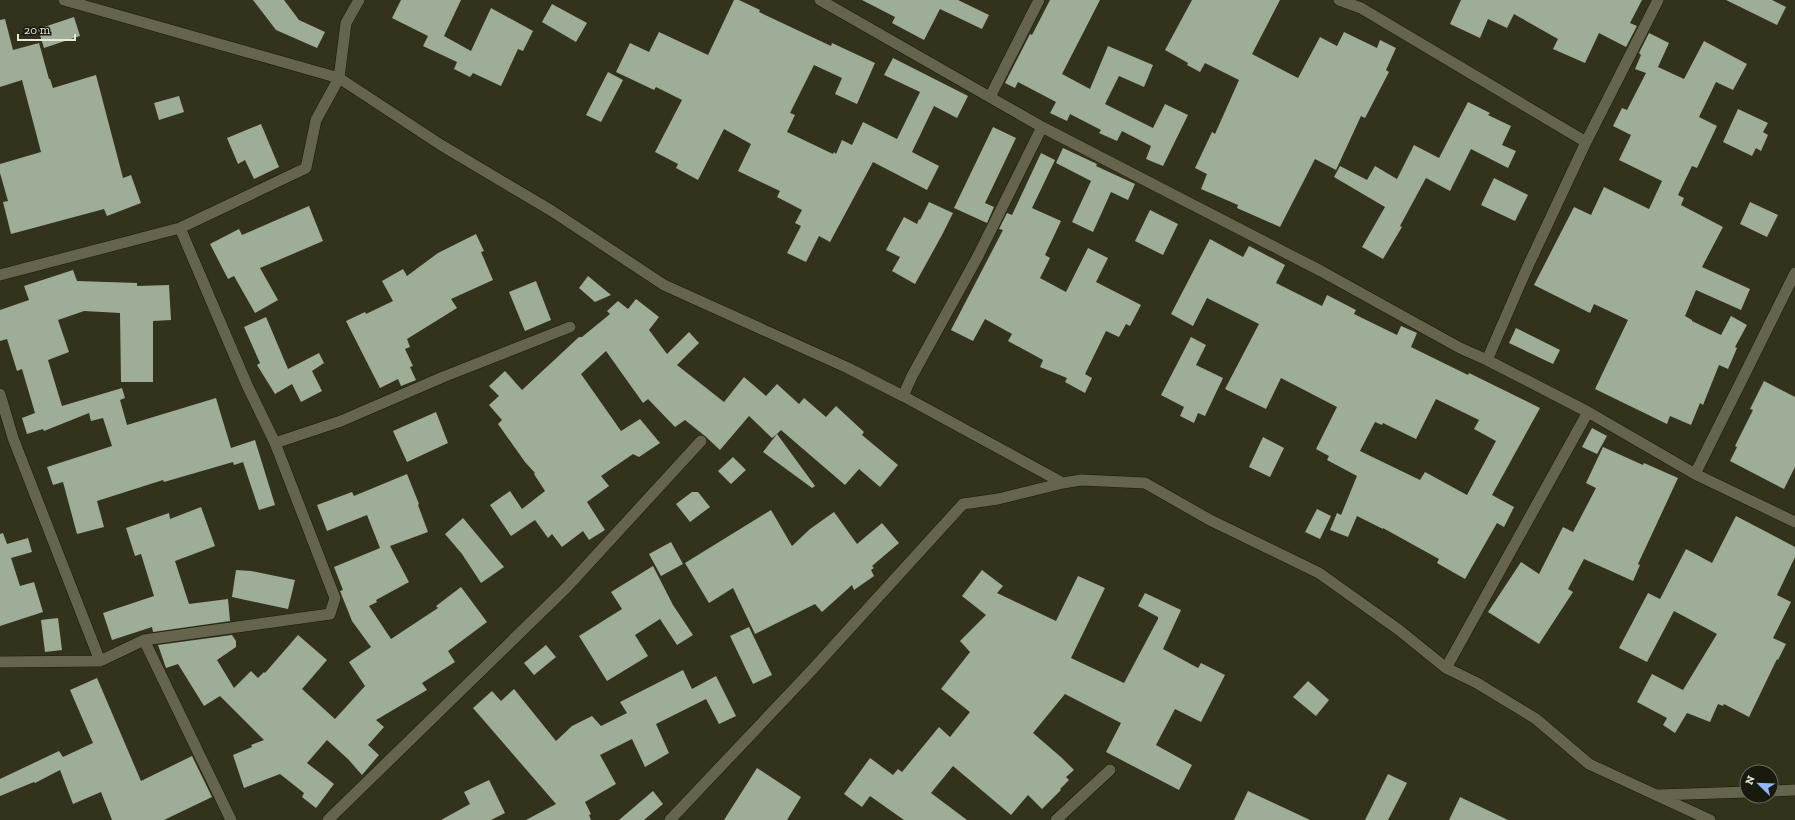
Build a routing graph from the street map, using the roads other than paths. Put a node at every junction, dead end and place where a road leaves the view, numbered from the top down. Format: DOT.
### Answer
graph roads {
  1 [pos="64,0"];
  2 [pos="359,0"];
  3 [pos="820,0"];
  4 [pos="1039,0"];
  5 [pos="1339,0"];
  6 [pos="1658,0"];
  7 [pos="339,78"];
  8 [pos="990,97"];
  9 [pos="1042,127"];
  10 [pos="1586,142"];
  11 [pos="180,228"];
  12 [pos="1795,273"];
  13 [pos="0,275"];
  14 [pos="570,327"];
  15 [pos="1487,360"];
  16 [pos="0,394"];
  17 [pos="903,396"];
  18 [pos="1588,412"];
  19 [pos="701,441"];
  20 [pos="275,443"];
  21 [pos="1695,474"];
  22 [pos="1063,483"];
  23 [pos="1795,522"];
  24 [pos="144,640"];
  25 [pos="100,661"];
  26 [pos="0,662"];
  27 [pos="1446,668"];
  28 [pos="1110,770"];
  29 [pos="1795,790"];
  30 [pos="1779,791"];
  31 [pos="1739,792"];
  32 [pos="1656,795"];
  33 [pos="231,820"];
  34 [pos="328,820"];
  35 [pos="670,820"];
  36 [pos="1056,820"];
  37 [pos="1710,820"];
  1 -- 7 [label="street"];
  2 -- 7 [label="street"];
  3 -- 8 [label="street"];
  4 -- 8 [label="street"];
  5 -- 10 [label="street"];
  6 -- 10 [label="street"];
  7 -- 11 [label="street"];
  7 -- 17 [label="street"];
  8 -- 9 [label="street"];
  9 -- 15 [label="street"];
  9 -- 17 [label="street"];
  10 -- 15 [label="street"];
  11 -- 13 [label="street"];
  11 -- 20 [label="street"];
  12 -- 21 [label="street"];
  14 -- 20 [label="street"];
  15 -- 18 [label="street"];
  16 -- 25 [label="street"];
  17 -- 22 [label="street"];
  18 -- 21 [label="street"];
  18 -- 27 [label="street"];
  19 -- 34 [label="street"];
  20 -- 24 [label="street"];
  21 -- 23 [label="street"];
  22 -- 27 [label="street"];
  22 -- 35 [label="street"];
  24 -- 25 [label="street"];
  24 -- 33 [label="street"];
  25 -- 26 [label="street"];
  27 -- 32 [label="street"];
  28 -- 36 [label="street"];
  29 -- 30 [label="street"];
  31 -- 32 [label="street"];
  32 -- 37 [label="street"];
}
